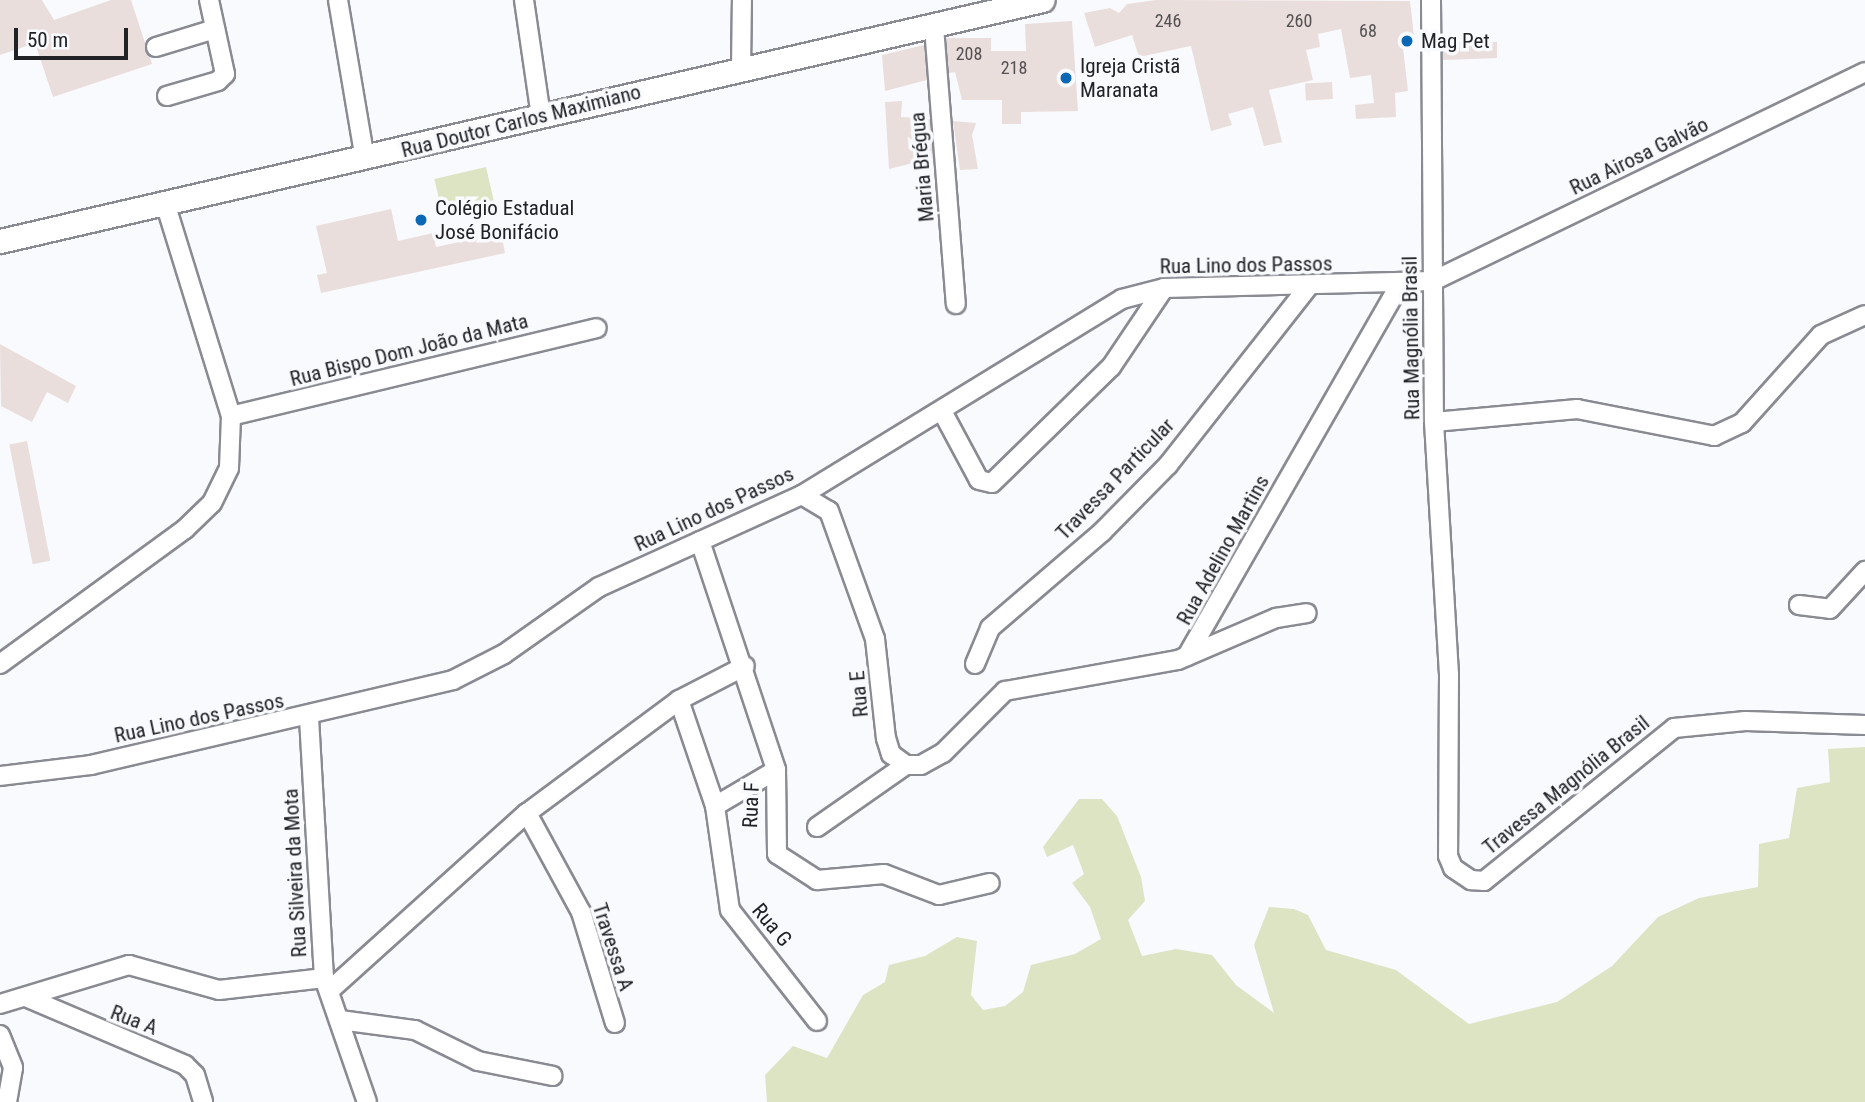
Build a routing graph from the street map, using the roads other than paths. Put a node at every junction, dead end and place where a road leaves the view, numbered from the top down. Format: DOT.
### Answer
graph roads {
  1 [pos="209,0"];
  2 [pos="338,0"];
  3 [pos="524,0"];
  4 [pos="742,0"];
  5 [pos="1042,0"];
  6 [pos="1431,0"];
  7 [pos="934,27"];
  8 [pos="215,29"];
  9 [pos="156,47"];
  10 [pos="741,68"];
  11 [pos="1865,72"];
  12 [pos="167,96"];
  13 [pos="541,117"];
  14 [pos="365,159"];
  15 [pos="165,203"];
  16 [pos="0,241"];
  17 [pos="1433,281"];
  18 [pos="1309,286"];
  19 [pos="1399,286"];
  20 [pos="1164,288"];
  21 [pos="956,304"];
  22 [pos="1865,316"];
  23 [pos="597,328"];
  24 [pos="942,411"];
  25 [pos="232,416"];
  26 [pos="1434,422"];
  27 [pos="836,474"];
  28 [pos="802,495"];
  29 [pos="829,511"];
  30 [pos="701,541"];
  31 [pos="1865,571"];
  32 [pos="1799,606"];
  33 [pos="1307,612"];
  34 [pos="1187,656"];
  35 [pos="0,664"];
  36 [pos="975,664"];
  37 [pos="745,666"];
  38 [pos="1449,675"];
  39 [pos="679,700"];
  40 [pos="309,718"];
  41 [pos="1865,724"];
  42 [pos="906,765"];
  43 [pos="776,769"];
  44 [pos="0,776"];
  45 [pos="715,806"];
  46 [pos="527,813"];
  47 [pos="817,827"];
  48 [pos="990,883"];
  49 [pos="326,984"];
  50 [pos="28,998"];
  51 [pos="0,1004"];
  52 [pos="340,1020"];
  53 [pos="817,1021"];
  54 [pos="615,1023"];
  55 [pos="0,1035"];
  56 [pos="553,1076"];
  57 [pos="7,1102"];
  58 [pos="203,1102"];
  59 [pos="367,1102"];
  1 -- 8 [label="street"];
  2 -- 14 [label="street"];
  3 -- 13 [label="street"];
  4 -- 10 [label="street"];
  5 -- 7 [label="main road, Rua Doutor Carlos Maximiano"];
  6 -- 17 [label="street, Rua Magnólia Brasil"];
  7 -- 10 [label="main road, Rua Doutor Carlos Maximiano"];
  7 -- 21 [label="street, Maria Brégua"];
  8 -- 9 [label="street"];
  8 -- 12 [label="street"];
  10 -- 13 [label="main road, Rua Doutor Carlos Maximiano"];
  11 -- 17 [label="street, Rua Airosa Galvão"];
  13 -- 14 [label="main road, Rua Doutor Carlos Maximiano"];
  14 -- 15 [label="main road, Rua Doutor Carlos Maximiano"];
  15 -- 16 [label="main road, Rua Doutor Carlos Maximiano"];
  15 -- 25 [label="street"];
  17 -- 19 [label="street, Rua Lino dos Passos"];
  17 -- 26 [label="street, Rua Magnólia Brasil"];
  18 -- 19 [label="street, Rua Lino dos Passos"];
  18 -- 20 [label="street, Rua Lino dos Passos"];
  18 -- 36 [label="street, Travessa Particular"];
  19 -- 34 [label="street, Rua Adelino Martins"];
  20 -- 24 [label="street, Rua Lino dos Passos"];
  20 -- 24 [label="street"];
  22 -- 26 [label="street"];
  23 -- 25 [label="street, Rua Bispo Dom João da Mata"];
  24 -- 27 [label="street, Rua Lino dos Passos"];
  25 -- 35 [label="street"];
  26 -- 38 [label="street, Rua Magnólia Brasil"];
  27 -- 28 [label="street, Rua Lino dos Passos"];
  27 -- 29 [label="street"];
  28 -- 29 [label="street"];
  28 -- 30 [label="street, Rua Lino dos Passos"];
  29 -- 42 [label="street, Rua E"];
  30 -- 37 [label="street, Rua F"];
  30 -- 40 [label="street, Rua Lino dos Passos"];
  31 -- 32 [label="street"];
  33 -- 34 [label="street"];
  34 -- 42 [label="street, Rua Adelino Martins"];
  37 -- 39 [label="street"];
  37 -- 43 [label="street, Rua F"];
  38 -- 41 [label="street, Travessa Magnólia Brasil"];
  39 -- 45 [label="street, Rua G"];
  39 -- 46 [label="street"];
  40 -- 44 [label="street, Rua Lino dos Passos"];
  40 -- 49 [label="street, Rua Silveira da Mota"];
  42 -- 47 [label="street"];
  43 -- 45 [label="street"];
  43 -- 48 [label="street, Rua F"];
  45 -- 53 [label="street, Rua G"];
  46 -- 49 [label="street"];
  46 -- 54 [label="street, Travessa A"];
  49 -- 50 [label="street"];
  49 -- 52 [label="street, Rua Silveira da Mota"];
  50 -- 51 [label="street"];
  50 -- 58 [label="street, Rua A"];
  52 -- 56 [label="street"];
  52 -- 59 [label="street, Rua Silveira da Mota"];
  55 -- 57 [label="street"];
}
